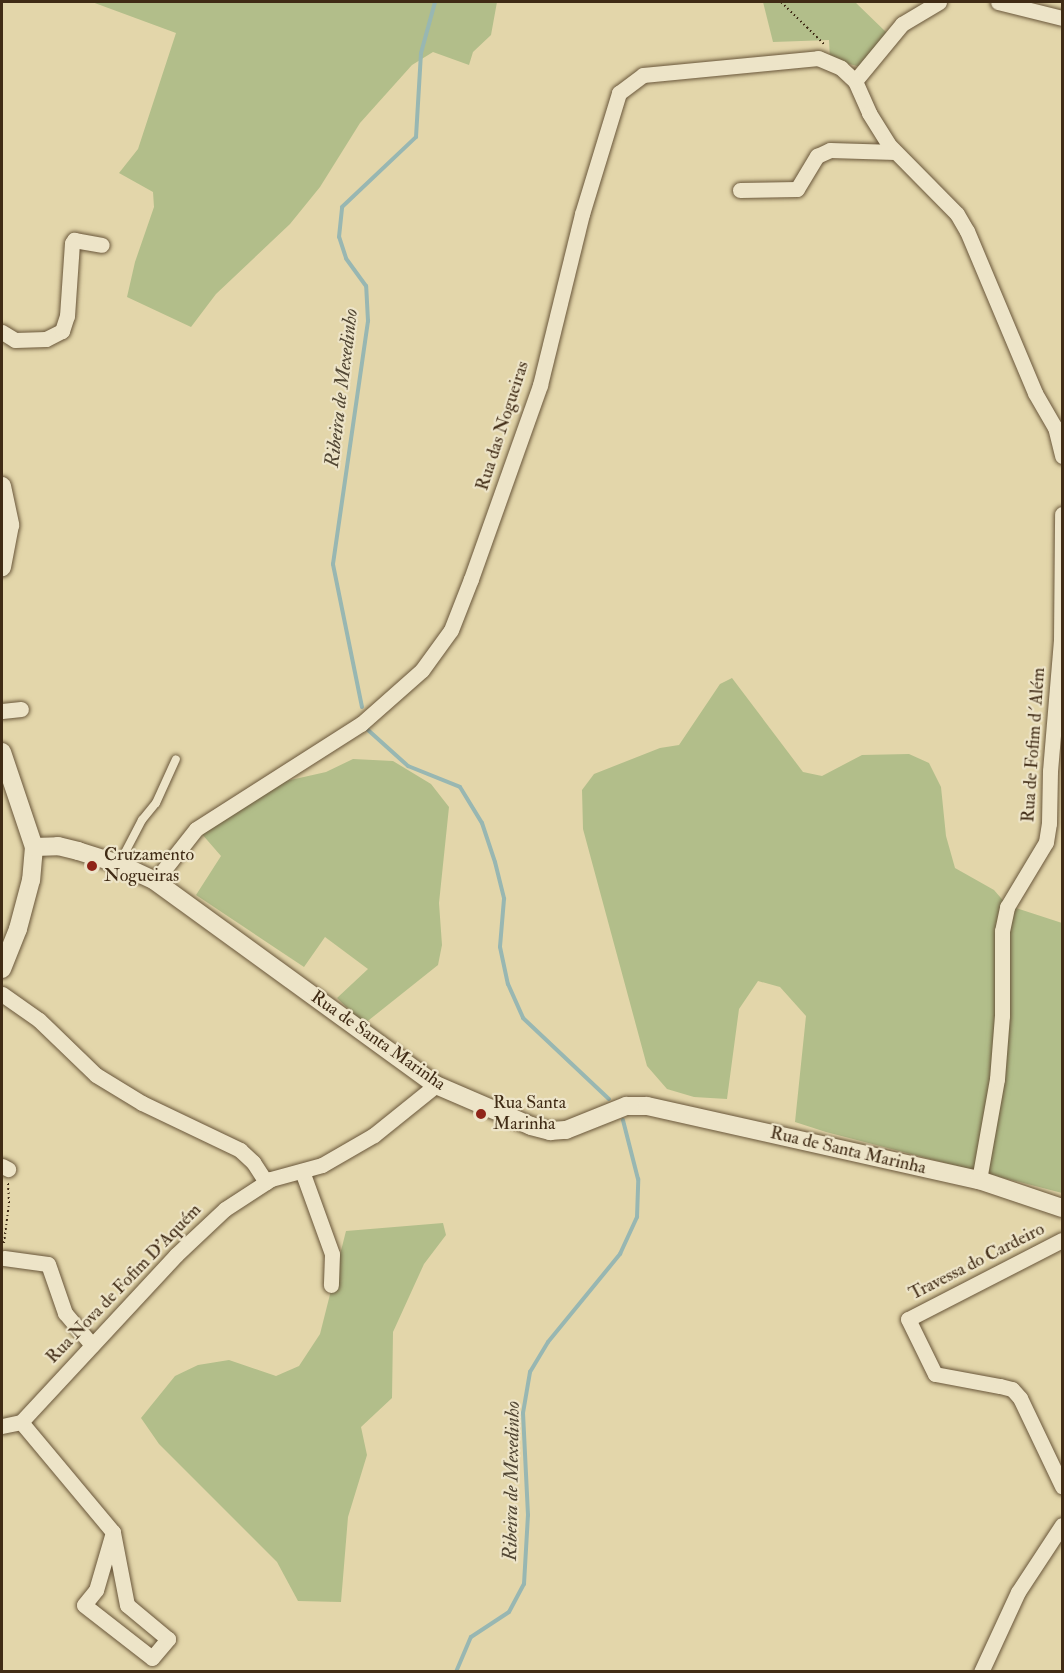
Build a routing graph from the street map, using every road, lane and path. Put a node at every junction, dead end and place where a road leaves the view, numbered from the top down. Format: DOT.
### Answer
graph roads {
  1 [pos="781,2"];
  2 [pos="939,2"];
  3 [pos="1008,3"];
  4 [pos="1062,18"];
  5 [pos="841,68"];
  6 [pos="855,81"];
  7 [pos="895,152"];
  8 [pos="740,190"];
  9 [pos="102,245"];
  10 [pos="2,332"];
  11 [pos="1062,456"];
  12 [pos="2,486"];
  13 [pos="1062,514"];
  14 [pos="2,567"];
  15 [pos="21,709"];
  16 [pos="2,711"];
  17 [pos="2,752"];
  18 [pos="176,759"];
  19 [pos="34,847"];
  20 [pos="119,864"];
  21 [pos="155,881"];
  22 [pos="2,969"];
  23 [pos="2,994"];
  24 [pos="436,1086"];
  25 [pos="4,1167"];
  26 [pos="302,1171"];
  27 [pos="979,1180"];
  28 [pos="266,1182"];
  29 [pos="1062,1208"];
  30 [pos="1062,1240"];
  31 [pos="4,1258"];
  32 [pos="331,1285"];
  33 [pos="92,1345"];
  34 [pos="21,1422"];
  35 [pos="2,1426"];
  36 [pos="1062,1486"];
  37 [pos="1062,1525"];
  38 [pos="112,1532"];
  39 [pos="1050,1544"];
  40 [pos="1062,1554"];
  41 [pos="127,1605"];
  42 [pos="112,1626"];
  43 [pos="981,1671"];
  1 -- 5 [label="path"];
  2 -- 6 [label="street"];
  3 -- 4 [label="street"];
  5 -- 6 [label="street, Rua das Nogueiras"];
  5 -- 21 [label="street, Rua das Nogueiras"];
  6 -- 7 [label="street"];
  7 -- 8 [label="street"];
  7 -- 11 [label="street"];
  9 -- 10 [label="street"];
  12 -- 14 [label="street"];
  13 -- 27 [label="street, Rua de Fofim d´Além"];
  15 -- 16 [label="street"];
  17 -- 19 [label="street"];
  18 -- 20 [label="lane"];
  19 -- 20 [label="street, Rua de Santa Marinha"];
  19 -- 22 [label="street"];
  20 -- 21 [label="street, Rua de Santa Marinha"];
  21 -- 24 [label="street, Rua de Santa Marinha"];
  23 -- 28 [label="street"];
  24 -- 26 [label="street, Rua Nova de Fofim D'Aquém"];
  24 -- 27 [label="street, Rua de Santa Marinha"];
  25 -- 31 [label="path"];
  26 -- 28 [label="street, Rua Nova de Fofim D'Aquém"];
  26 -- 32 [label="street"];
  27 -- 29 [label="street, Rua de Santa Marinha"];
  28 -- 33 [label="street, Rua Nova de Fofim D'Aquém"];
  30 -- 36 [label="street, Travessa do Cardeiro"];
  31 -- 33 [label="street"];
  33 -- 34 [label="street, Rua Nova de Fofim D'Aquém"];
  34 -- 35 [label="street"];
  34 -- 38 [label="street"];
  37 -- 39 [label="street"];
  38 -- 41 [label="street"];
  38 -- 42 [label="street"];
  39 -- 40 [label="street"];
  39 -- 43 [label="street"];
  41 -- 42 [label="street"];
  41 -- 42 [label="street"];
}
